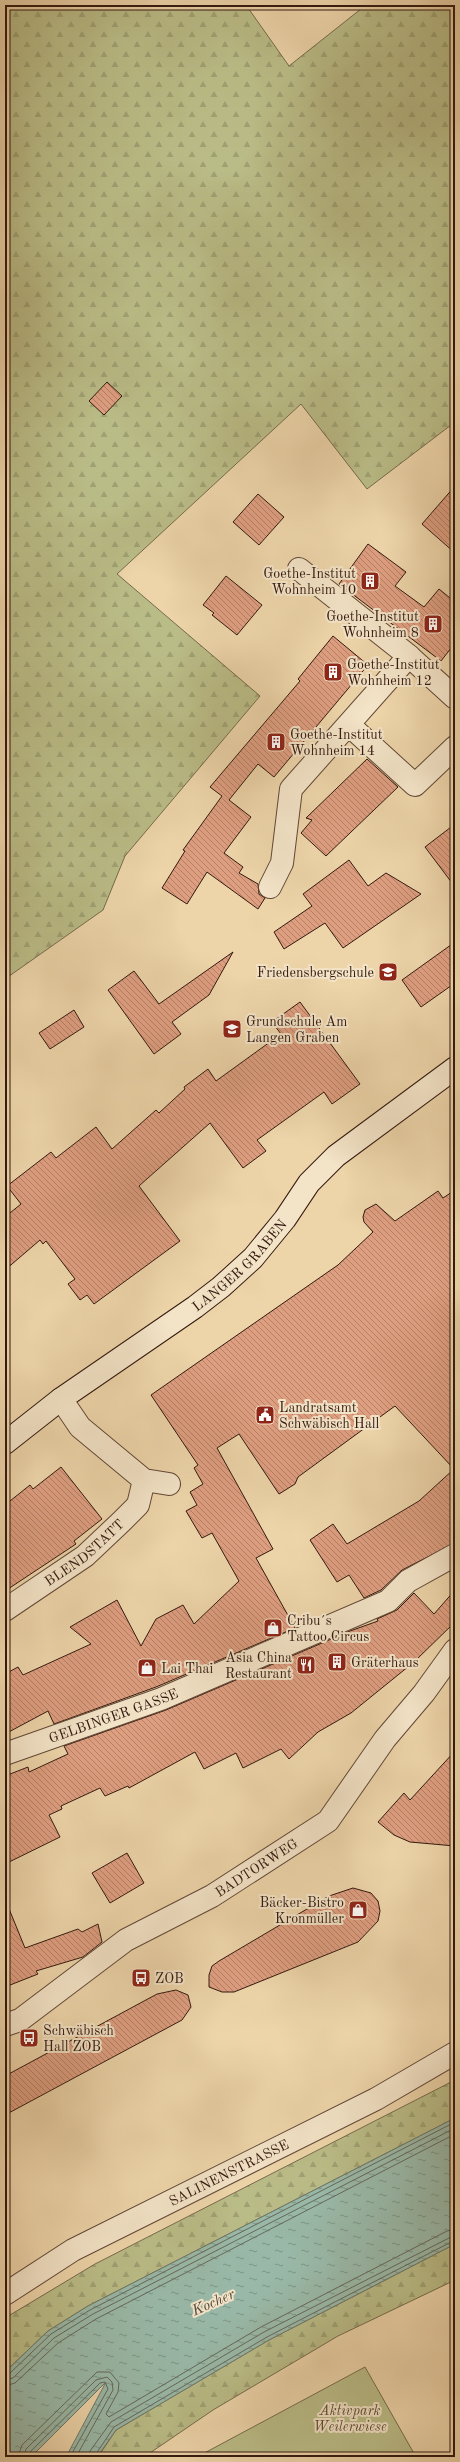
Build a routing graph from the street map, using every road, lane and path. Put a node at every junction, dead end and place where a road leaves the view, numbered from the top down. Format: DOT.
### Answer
graph roads {
  1 [pos="299,569"];
  2 [pos="408,656"];
  3 [pos="455,698"];
  4 [pos="349,725"];
  5 [pos="455,746"];
  6 [pos="270,887"];
  7 [pos="455,1068"];
  8 [pos="61,1399"];
  9 [pos="5,1443"];
  10 [pos="144,1480"];
  11 [pos="169,1484"];
  12 [pos="455,1555"];
  13 [pos="5,1610"];
  14 [pos="455,1650"];
  15 [pos="5,1754"];
  16 [pos="5,2025"];
  17 [pos="455,2053"];
  18 [pos="5,2294"];
  1 -- 2 [label="street"];
  2 -- 3 [label="street"];
  2 -- 4 [label="street"];
  4 -- 5 [label="street"];
  4 -- 6 [label="street"];
  7 -- 8 [label="street, LANGER GRABEN"];
  8 -- 9 [label="street, LANGER GRABEN"];
  8 -- 10 [label="street"];
  10 -- 11 [label="street"];
  10 -- 13 [label="street, BLENDSTATT"];
  12 -- 15 [label="street, GELBINGER GASSE"];
  14 -- 16 [label="street, BADTORWEG"];
  17 -- 18 [label="street, SALINENSTRASSE"];
}
